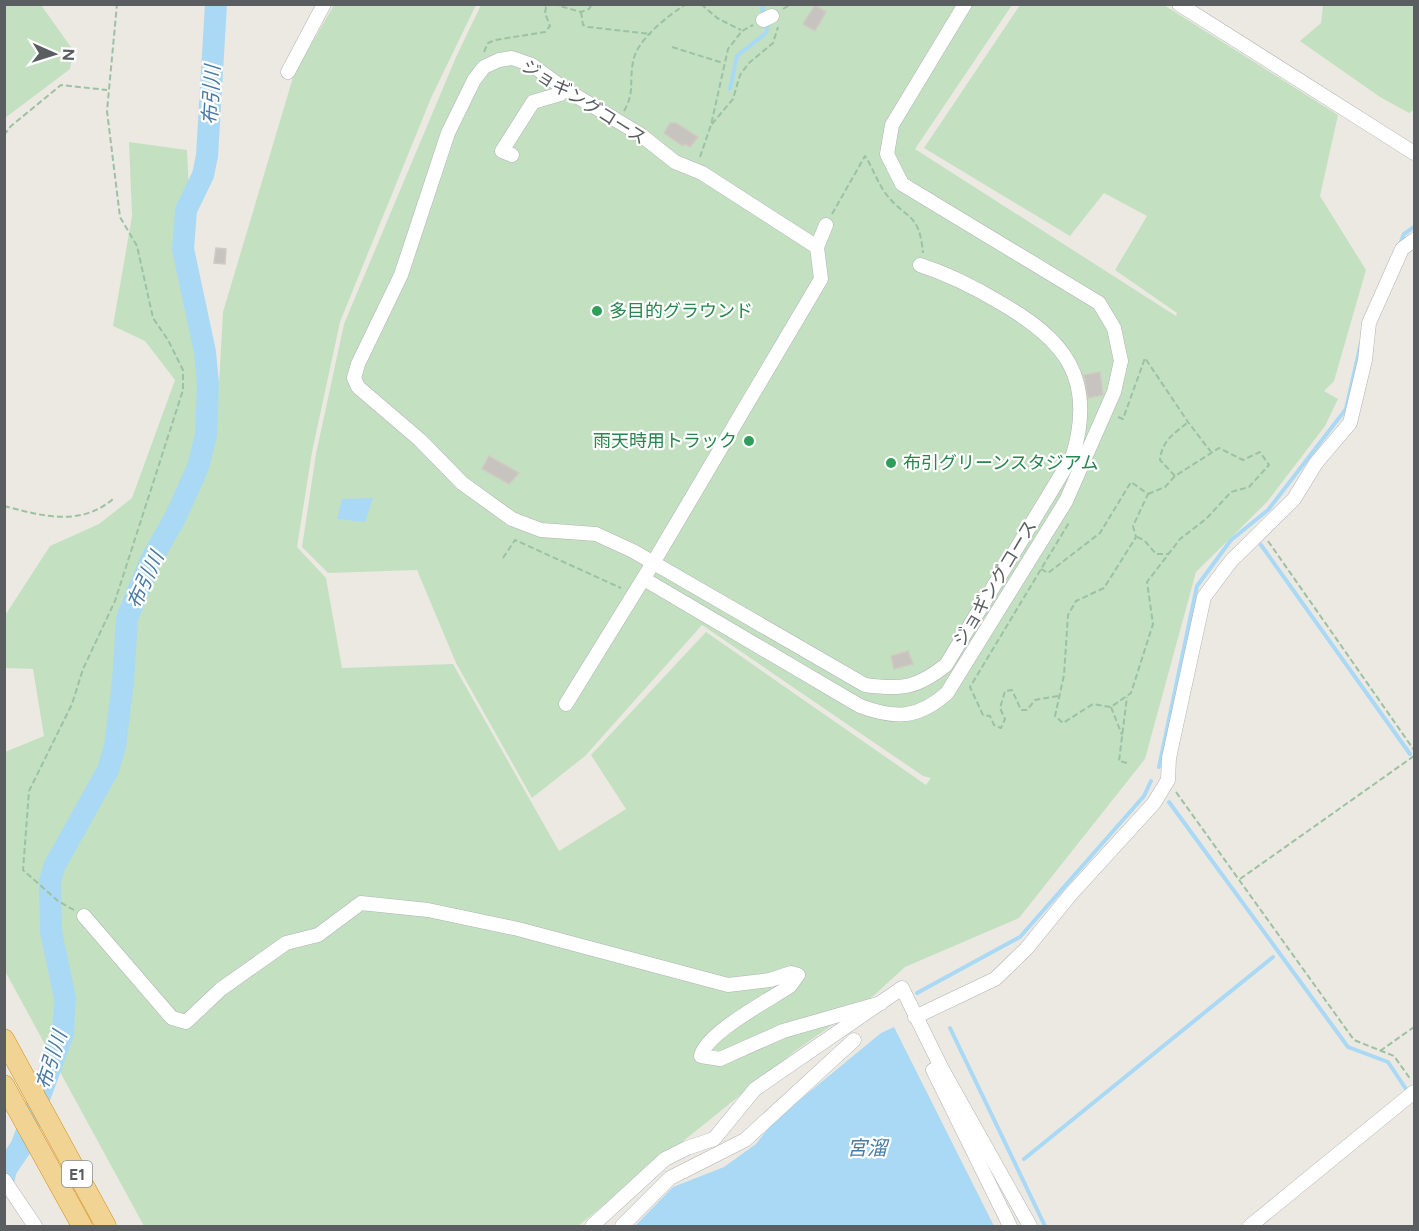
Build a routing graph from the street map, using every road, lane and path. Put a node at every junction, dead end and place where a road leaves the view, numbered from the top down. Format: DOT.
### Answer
graph roads {
  1 [pos="117,4"];
  2 [pos="324,4"];
  3 [pos="552,4"];
  4 [pos="592,4"];
  5 [pos="686,4"];
  6 [pos="701,4"];
  7 [pos="791,4"];
  8 [pos="965,4"];
  9 [pos="1179,4"];
  10 [pos="580,12"];
  11 [pos="651,34"];
  12 [pos="672,46"];
  13 [pos="723,63"];
  14 [pos="484,67"];
  15 [pos="288,72"];
  16 [pos="563,88"];
  17 [pos="107,90"];
  18 [pos="618,120"];
  19 [pos="711,125"];
  20 [pos="4,135"];
  21 [pos="1414,153"];
  22 [pos="512,155"];
  23 [pos="696,172"];
  24 [pos="826,225"];
  25 [pos="1414,240"];
  26 [pos="818,247"];
  27 [pos="920,265"];
  28 [pos="1115,416"];
  29 [pos="1188,422"];
  30 [pos="1212,452"];
  31 [pos="1175,476"];
  32 [pos="1148,494"];
  33 [pos="113,499"];
  34 [pos="4,506"];
  35 [pos="1262,533"];
  36 [pos="1136,537"];
  37 [pos="1169,554"];
  38 [pos="503,558"];
  39 [pos="653,563"];
  40 [pos="1041,569"];
  41 [pos="644,579"];
  42 [pos="634,594"];
  43 [pos="970,687"];
  44 [pos="1127,695"];
  45 [pos="1058,696"];
  46 [pos="566,704"];
  47 [pos="1111,707"];
  48 [pos="1122,736"];
  49 [pos="1414,750"];
  50 [pos="1414,756"];
  51 [pos="1127,763"];
  52 [pos="1168,780"];
  53 [pos="1239,880"];
  54 [pos="84,916"];
  55 [pos="881,1003"];
  56 [pos="909,1013"];
  57 [pos="1414,1027"];
  58 [pos="4,1039"];
  59 [pos="854,1040"];
  60 [pos="1380,1051"];
  61 [pos="4,1085"];
  62 [pos="1414,1085"];
  63 [pos="1414,1092"];
  64 [pos="4,1180"];
  65 [pos="35,1227"];
  66 [pos="81,1227"];
  67 [pos="106,1227"];
  68 [pos="592,1227"];
  69 [pos="622,1227"];
  70 [pos="1010,1227"];
  71 [pos="1030,1227"];
  72 [pos="1250,1227"];
  1 -- 17 [label="path"];
  2 -- 15 [label="street"];
  3 -- 10 [label="path"];
  3 -- 14 [label="path"];
  4 -- 10 [label="path"];
  5 -- 11 [label="path"];
  6 -- 13 [label="path"];
  7 -- 19 [label="path"];
  8 -- 41 [label="street"];
  9 -- 21 [label="street"];
  10 -- 11 [label="path"];
  11 -- 18 [label="path"];
  12 -- 13 [label="path"];
  13 -- 19 [label="path"];
  14 -- 16 [label="street, ジョギングコース"];
  14 -- 39 [label="street, ジョギングコース"];
  16 -- 18 [label="street, ジョギングコース"];
  16 -- 22 [label="street"];
  17 -- 20 [label="path"];
  17 -- 54 [label="path"];
  18 -- 23 [label="street, ジョギングコース"];
  19 -- 23 [label="path"];
  23 -- 26 [label="street, ジョギングコース"];
  24 -- 26 [label="street"];
  24 -- 27 [label="path"];
  25 -- 35 [label="street"];
  26 -- 39 [label="street"];
  27 -- 39 [label="street, ジョギングコース"];
  28 -- 29 [label="path"];
  29 -- 30 [label="path"];
  29 -- 31 [label="path"];
  30 -- 31 [label="path"];
  30 -- 37 [label="path"];
  31 -- 32 [label="path"];
  32 -- 36 [label="path"];
  32 -- 40 [label="path"];
  33 -- 34 [label="path"];
  35 -- 49 [label="path"];
  35 -- 52 [label="street"];
  36 -- 37 [label="path"];
  36 -- 45 [label="path"];
  37 -- 44 [label="path"];
  38 -- 42 [label="path"];
  39 -- 41 [label="street"];
  41 -- 42 [label="street"];
  42 -- 46 [label="street"];
  43 -- 45 [label="path"];
  44 -- 47 [label="path"];
  44 -- 48 [label="path"];
  45 -- 47 [label="path"];
  47 -- 48 [label="path"];
  48 -- 51 [label="path"];
  50 -- 53 [label="path"];
  52 -- 53 [label="path"];
  52 -- 56 [label="street"];
  53 -- 60 [label="path"];
  54 -- 55 [label="street"];
  55 -- 56 [label="street"];
  55 -- 68 [label="street"];
  56 -- 70 [label="street"];
  56 -- 71 [label="street"];
  57 -- 60 [label="path"];
  58 -- 67 [label="highway, E1"];
  59 -- 69 [label="street"];
  60 -- 62 [label="path"];
  61 -- 66 [label="highway, E1"];
  63 -- 72 [label="street"];
  64 -- 65 [label="street"];
}
